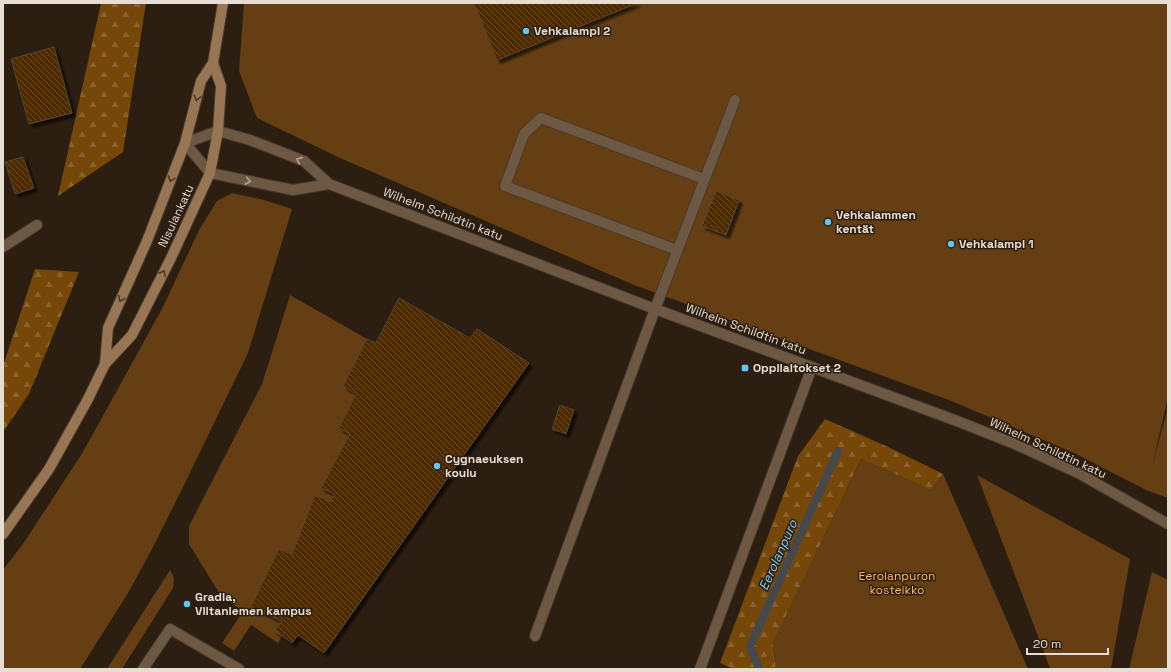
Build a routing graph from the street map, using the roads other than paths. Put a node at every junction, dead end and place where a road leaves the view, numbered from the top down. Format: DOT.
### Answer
graph roads {
  1 [pos="223,3"];
  2 [pos="212,62"];
  3 [pos="735,100"];
  4 [pos="218,131"];
  5 [pos="185,143"];
  6 [pos="210,173"];
  7 [pos="704,179"];
  8 [pos="329,184"];
  9 [pos="37,225"];
  10 [pos="3,247"];
  11 [pos="677,250"];
  12 [pos="655,309"];
  13 [pos="105,364"];
  14 [pos="812,367"];
  15 [pos="1168,524"];
  16 [pos="3,534"];
  17 [pos="535,636"];
  18 [pos="143,669"];
  19 [pos="239,669"];
  20 [pos="700,669"];
  1 -- 2 [label="main road, Nisulankatu"];
  2 -- 4 [label="main road, Nisulankatu"];
  2 -- 5 [label="main road, Nisulankatu, one-way"];
  3 -- 7 [label="street"];
  4 -- 5 [label="street"];
  4 -- 6 [label="main road, Nisulankatu"];
  8 -- 4 [label="street, Wilhelm Schildtin katu, one-way"];
  5 -- 6 [label="street"];
  5 -- 13 [label="main road, Nisulankatu, one-way"];
  6 -- 8 [label="street, one-way"];
  13 -- 6 [label="main road, Nisulankatu, one-way"];
  7 -- 11 [label="street"];
  7 -- 11 [label="street"];
  8 -- 12 [label="street, Wilhelm Schildtin katu"];
  9 -- 10 [label="street"];
  11 -- 12 [label="street"];
  12 -- 14 [label="street, Wilhelm Schildtin katu"];
  12 -- 17 [label="street"];
  13 -- 16 [label="main road, Nisulankatu"];
  14 -- 15 [label="street, Wilhelm Schildtin katu"];
  14 -- 20 [label="street"];
  18 -- 19 [label="street"];
}
